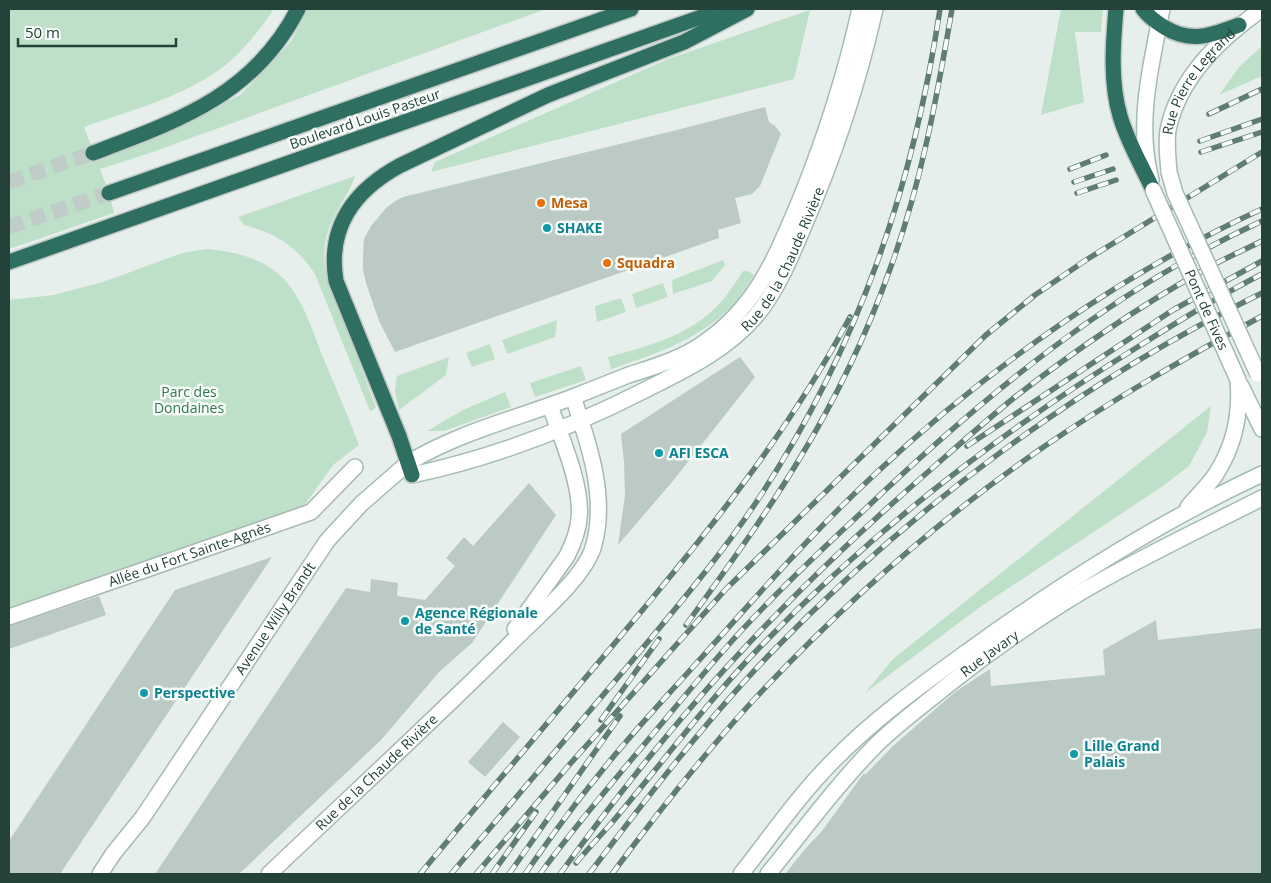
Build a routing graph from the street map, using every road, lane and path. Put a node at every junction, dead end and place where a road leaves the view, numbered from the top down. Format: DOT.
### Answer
graph roads {
  1 [pos="298,9"];
  2 [pos="631,9"];
  3 [pos="732,9"];
  4 [pos="747,9"];
  5 [pos="860,9"];
  6 [pos="875,9"];
  7 [pos="1116,9"];
  8 [pos="1143,9"];
  9 [pos="1162,9"];
  10 [pos="1262,9"];
  11 [pos="1159,24"];
  12 [pos="1239,25"];
  13 [pos="93,153"];
  14 [pos="1169,172"];
  15 [pos="1153,190"];
  16 [pos="109,192"];
  17 [pos="9,262"];
  18 [pos="1260,378"];
  19 [pos="1238,380"];
  20 [pos="573,397"];
  21 [pos="550,406"];
  22 [pos="581,420"];
  23 [pos="558,429"];
  24 [pos="1262,429"];
  25 [pos="355,467"];
  26 [pos="410,469"];
  27 [pos="1262,474"];
  28 [pos="1262,498"];
  29 [pos="1184,512"];
  30 [pos="9,617"];
  31 [pos="484,670"];
  32 [pos="143,817"];
  33 [pos="100,874"];
  34 [pos="112,874"];
  35 [pos="269,874"];
  36 [pos="741,874"];
  37 [pos="768,874"];
  1 -- 13 [label="highway"];
  2 -- 16 [label="highway, Boulevard Louis Pasteur"];
  3 -- 17 [label="highway, Boulevard Louis Pasteur"];
  4 -- 26 [label="highway"];
  5 -- 20 [label="street, Rue de la Chaude Rivière"];
  6 -- 22 [label="street, Rue de la Chaude Rivière"];
  7 -- 15 [label="highway"];
  8 -- 11 [label="highway"];
  9 -- 11 [label="street"];
  10 -- 12 [label="street, Rue Pierre Legrand"];
  11 -- 12 [label="highway"];
  11 -- 15 [label="street, Pont de Fives"];
  12 -- 14 [label="street, Rue Pierre Legrand"];
  14 -- 18 [label="street, Pont de Fives, bridge"];
  15 -- 19 [label="street, Pont de Fives, bridge"];
  19 -- 24 [label="street, Pont de Fives"];
  19 -- 29 [label="street, Rue Javary"];
  20 -- 21 [label="street, Rue de la Chaude Rivière"];
  20 -- 22 [label="street, Rue de la Chaude Rivière"];
  21 -- 23 [label="street, Rue de la Chaude Rivière"];
  21 -- 26 [label="street, Avenue Willy Brandt"];
  22 -- 23 [label="street, Rue de la Chaude Rivière"];
  22 -- 31 [label="street, Rue de la Chaude Rivière"];
  23 -- 26 [label="street, Avenue Willy Brandt"];
  23 -- 31 [label="street, Rue de la Chaude Rivière"];
  25 -- 30 [label="street, Allée du Fort Sainte-Agnès"];
  26 -- 32 [label="street, Avenue Willy Brandt"];
  27 -- 29 [label="street, Rue Javary"];
  28 -- 37 [label="street, Rue Javary"];
  29 -- 36 [label="street, Rue Javary"];
  31 -- 35 [label="street, Rue de la Chaude Rivière"];
  32 -- 33 [label="street, Avenue Willy Brandt"];
  32 -- 34 [label="street, Avenue Willy Brandt"];
}
